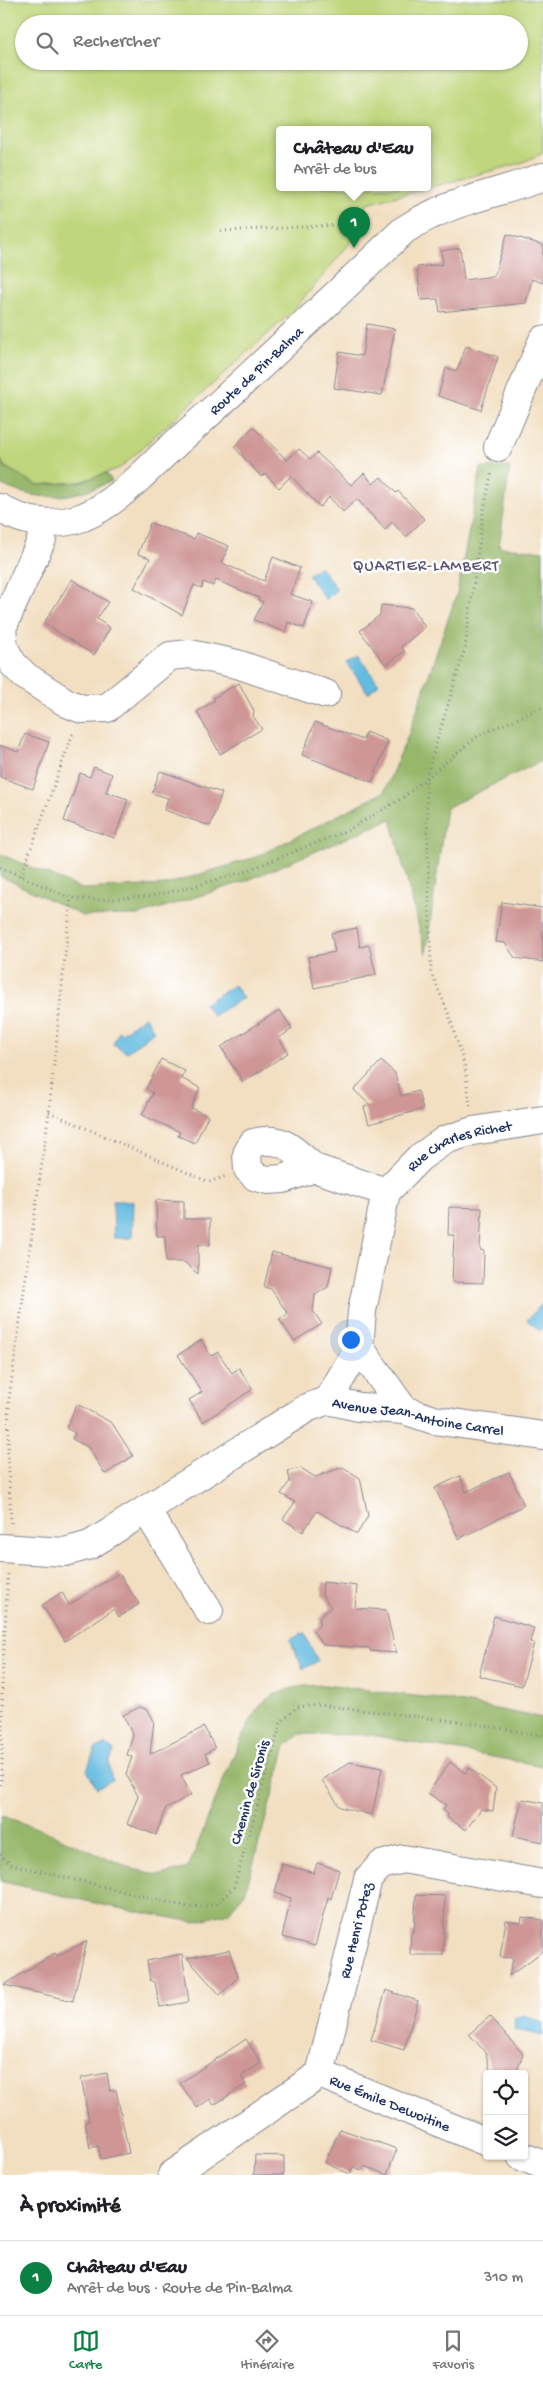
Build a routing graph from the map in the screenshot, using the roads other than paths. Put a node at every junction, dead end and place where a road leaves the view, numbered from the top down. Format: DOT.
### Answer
graph roads {
  1 [pos="543,177"];
  2 [pos="505,191"];
  3 [pos="543,193"];
  4 [pos="543,340"];
  5 [pos="498,447"];
  6 [pos="0,508"];
  7 [pos="40,522"];
  8 [pos="326,694"];
  9 [pos="543,1120"];
  10 [pos="314,1168"];
  11 [pos="386,1192"];
  12 [pos="359,1348"];
  13 [pos="328,1400"];
  14 [pos="404,1410"];
  15 [pos="543,1436"];
  16 [pos="146,1510"];
  17 [pos="5,1549"];
  18 [pos="209,1611"];
  19 [pos="543,1884"];
  20 [pos="320,2074"];
  21 [pos="483,2140"];
  22 [pos="528,2159"];
  23 [pos="543,2165"];
  24 [pos="172,2175"];
  1 -- 2 [label="street, Route de Pin-Balma"];
  2 -- 3 [label="street, Route de Pin-Balma"];
  2 -- 7 [label="street, Route de Pin-Balma"];
  4 -- 5 [label="street"];
  6 -- 7 [label="street, Route de Pin-Balma"];
  7 -- 8 [label="street"];
  9 -- 11 [label="street, Rue Charles Richet"];
  10 -- 11 [label="street"];
  11 -- 12 [label="street"];
  12 -- 13 [label="street"];
  12 -- 14 [label="street"];
  13 -- 14 [label="street, Avenue Jean-Antoine Carrel"];
  13 -- 16 [label="street, Avenue Jean-Antoine Carrel"];
  14 -- 15 [label="street, Avenue Jean-Antoine Carrel"];
  16 -- 17 [label="street, Avenue Jean-Antoine Carrel"];
  16 -- 18 [label="street"];
  19 -- 20 [label="street, Rue Henri Potez"];
  20 -- 21 [label="street, Rue Émile Dewoitine"];
  20 -- 24 [label="street, Rue Émile Dewoitine"];
  22 -- 23 [label="street"];
}
